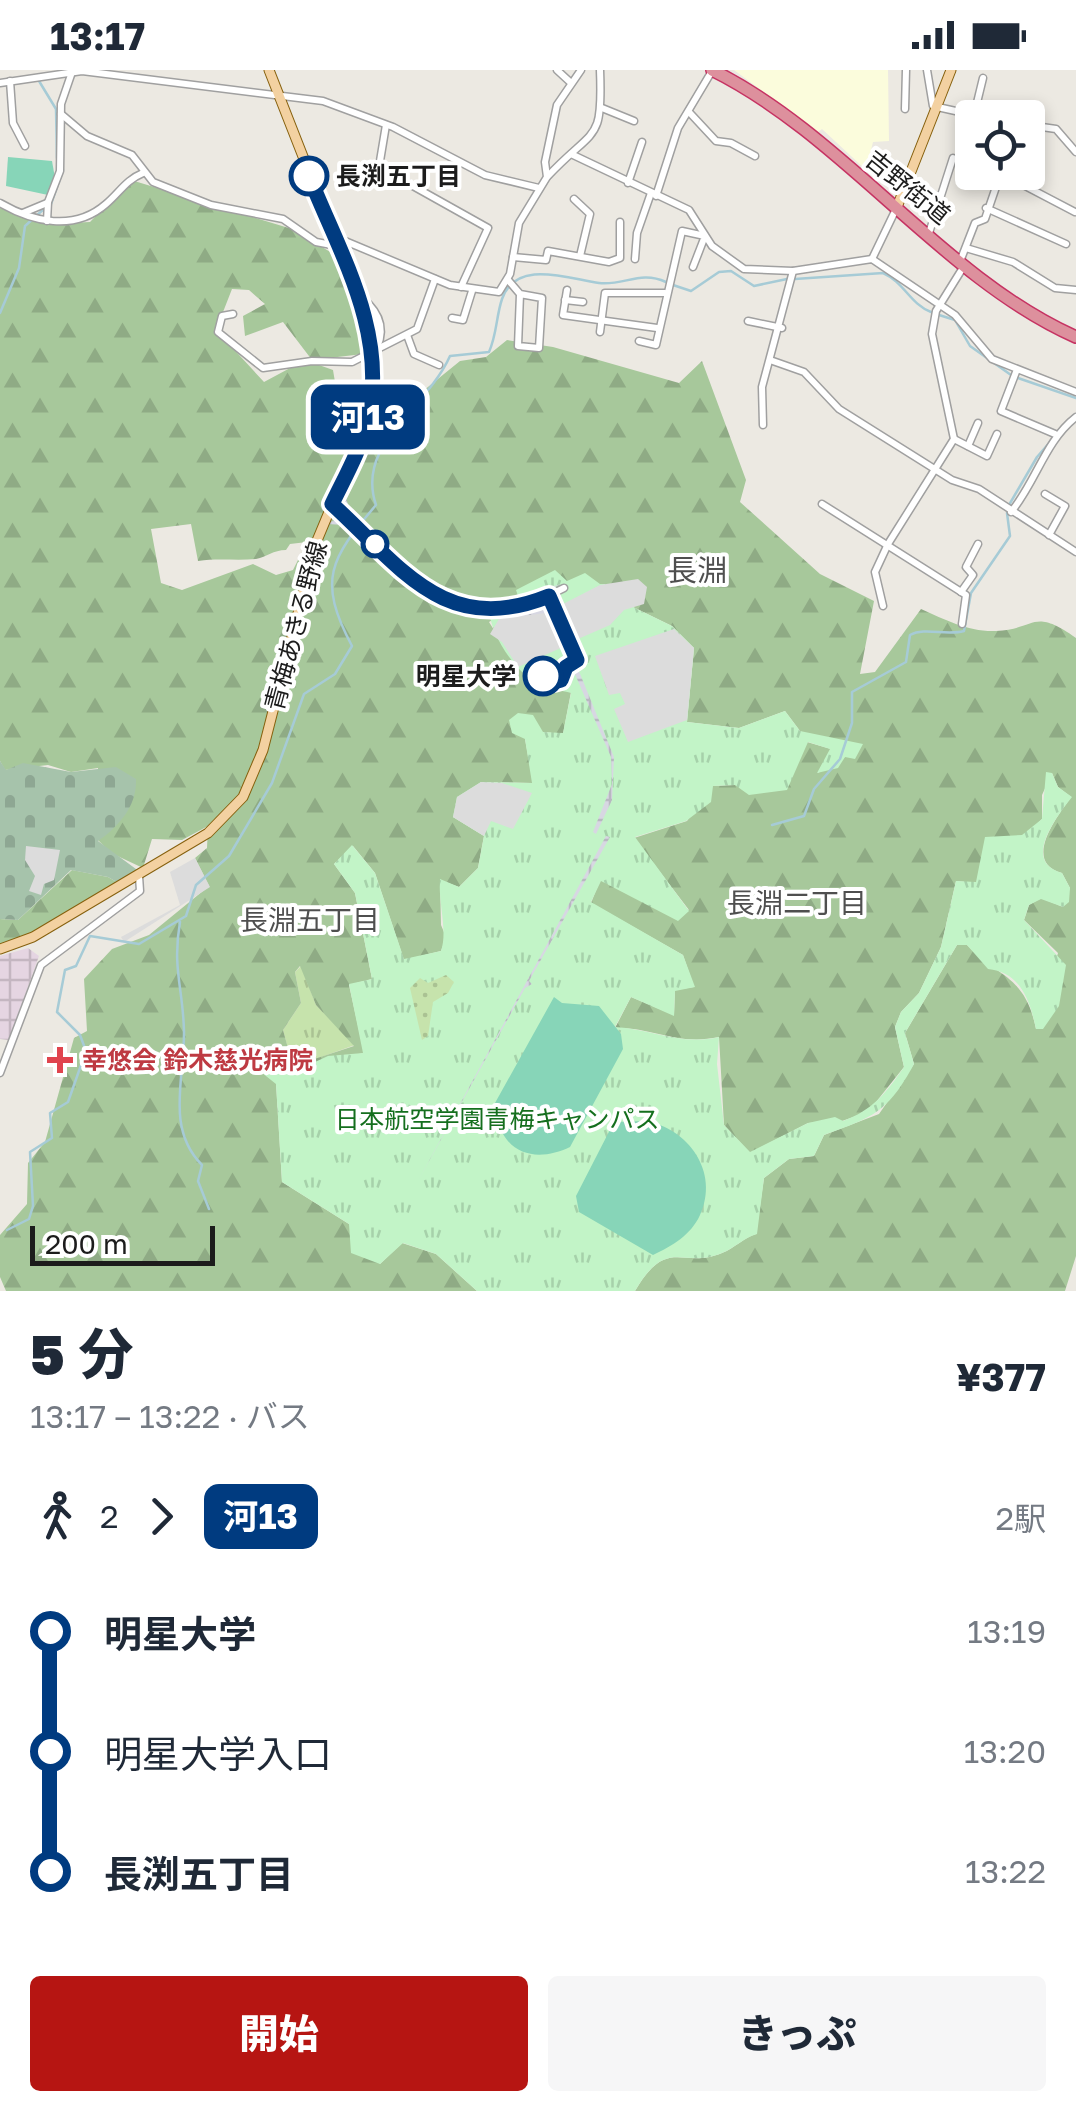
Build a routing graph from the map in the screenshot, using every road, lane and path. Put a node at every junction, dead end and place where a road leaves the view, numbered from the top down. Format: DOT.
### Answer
graph roads {
  1 [pos="268,70"];
  2 [pos="556,70"];
  3 [pos="584,70"];
  4 [pos="712,70"];
  5 [pos="906,70"];
  6 [pos="927,70"];
  7 [pos="950,70"];
  8 [pos="82,71"];
  9 [pos="72,72"];
  10 [pos="600,72"];
  11 [pos="728,74"];
  12 [pos="982,78"];
  13 [pos="10,81"];
  14 [pos="570,82"];
  15 [pos="0,83"];
  16 [pos="278,95"];
  17 [pos="977,100"];
  18 [pos="602,108"];
  19 [pos="905,108"];
  20 [pos="938,108"];
  21 [pos="955,111"];
  22 [pos="689,112"];
  23 [pos="61,114"];
  24 [pos="634,120"];
  25 [pos="386,124"];
  26 [pos="1045,126"];
  27 [pos="642,142"];
  28 [pos="25,146"];
  29 [pos="1076,152"];
  30 [pos="570,154"];
  31 [pos="755,156"];
  32 [pos="952,158"];
  33 [pos="143,172"];
  34 [pos="548,176"];
  35 [pos="628,182"];
  36 [pos="539,188"];
  37 [pos="997,190"];
  38 [pos="1036,190"];
  39 [pos="654,195"];
  40 [pos="574,199"];
  41 [pos="0,203"];
  42 [pos="48,205"];
  43 [pos="896,206"];
  44 [pos="986,208"];
  45 [pos="1075,212"];
  46 [pos="27,217"];
  47 [pos="48,221"];
  48 [pos="618,227"];
  49 [pos="929,233"];
  50 [pos="704,236"];
  51 [pos="335,241"];
  52 [pos="1066,244"];
  53 [pos="580,256"];
  54 [pos="964,256"];
  55 [pos="513,257"];
  56 [pos="627,258"];
  57 [pos="872,259"];
  58 [pos="693,267"];
  59 [pos="794,275"];
  60 [pos="435,279"];
  61 [pos="513,286"];
  62 [pos="667,287"];
  63 [pos="461,288"];
  64 [pos="567,290"];
  65 [pos="1076,290"];
  66 [pos="472,291"];
  67 [pos="565,300"];
  68 [pos="583,302"];
  69 [pos="937,312"];
  70 [pos="233,314"];
  71 [pos="452,318"];
  72 [pos="601,320"];
  73 [pos="748,321"];
  74 [pos="658,328"];
  75 [pos="782,328"];
  76 [pos="600,332"];
  77 [pos="407,335"];
  78 [pos="1076,337"];
  79 [pos="640,342"];
  80 [pos="372,356"];
  81 [pos="770,360"];
  82 [pos="440,366"];
  83 [pos="1015,375"];
  84 [pos="1076,392"];
  85 [pos="1076,418"];
  86 [pos="978,423"];
  87 [pos="763,424"];
  88 [pos="1053,433"];
  89 [pos="996,434"];
  90 [pos="954,439"];
  91 [pos="968,446"];
  92 [pos="937,468"];
  93 [pos="1045,494"];
  94 [pos="332,504"];
  95 [pos="822,504"];
  96 [pos="1008,509"];
  97 [pos="1049,535"];
  98 [pos="888,544"];
  99 [pos="978,544"];
  100 [pos="1076,552"];
  101 [pos="564,588"];
  102 [pos="961,592"];
  103 [pos="883,606"];
  104 [pos="962,624"];
  105 [pos="138,876"];
  106 [pos="0,949"];
  107 [pos="0,1073"];
  1 -- 16 [label="main road, 青梅あきる野線"];
  2 -- 14 [label="street"];
  3 -- 10 [label="street"];
  3 -- 14 [label="street"];
  4 -- 11 [label="highway, 吉野街道"];
  4 -- 22 [label="street"];
  5 -- 19 [label="street"];
  6 -- 20 [label="street"];
  7 -- 20 [label="main road"];
  8 -- 9 [label="street"];
  8 -- 16 [label="street"];
  9 -- 13 [label="street"];
  9 -- 23 [label="street"];
  10 -- 18 [label="street"];
  11 -- 43 [label="highway, 吉野街道"];
  12 -- 17 [label="street"];
  13 -- 15 [label="street"];
  13 -- 28 [label="street"];
  14 -- 34 [label="street"];
  16 -- 25 [label="street"];
  16 -- 51 [label="main road, 青梅あきる野線"];
  18 -- 24 [label="street"];
  18 -- 30 [label="street"];
  20 -- 21 [label="street"];
  20 -- 43 [label="main road"];
  22 -- 31 [label="street"];
  22 -- 39 [label="street"];
  23 -- 33 [label="street"];
  23 -- 42 [label="street"];
  25 -- 36 [label="street"];
  25 -- 63 [label="street"];
  26 -- 29 [label="street"];
  27 -- 35 [label="street"];
  30 -- 34 [label="street"];
  30 -- 35 [label="street"];
  32 -- 49 [label="street"];
  33 -- 47 [label="street"];
  33 -- 51 [label="street"];
  34 -- 36 [label="street"];
  35 -- 39 [label="street"];
  36 -- 55 [label="street"];
  37 -- 44 [label="street"];
  38 -- 45 [label="street"];
  39 -- 50 [label="street"];
  39 -- 56 [label="street"];
  40 -- 53 [label="street"];
  41 -- 46 [label="street"];
  42 -- 46 [label="street"];
  42 -- 47 [label="street"];
  43 -- 49 [label="highway, 吉野街道"];
  43 -- 57 [label="street"];
  44 -- 52 [label="street"];
  44 -- 54 [label="street"];
  46 -- 47 [label="street"];
  48 -- 56 [label="street"];
  49 -- 54 [label="highway, 吉野街道"];
  50 -- 58 [label="street"];
  50 -- 59 [label="street"];
  50 -- 62 [label="street"];
  51 -- 60 [label="street"];
  51 -- 80 [label="main road, 青梅あきる野線"];
  53 -- 55 [label="street"];
  53 -- 56 [label="street"];
  54 -- 65 [label="street"];
  54 -- 69 [label="street"];
  54 -- 78 [label="highway, 吉野街道"];
  55 -- 61 [label="street"];
  57 -- 59 [label="street"];
  57 -- 69 [label="street"];
  59 -- 75 [label="street"];
  60 -- 63 [label="street"];
  60 -- 77 [label="street"];
  61 -- 61 [label="street"];
  61 -- 66 [label="street"];
  62 -- 72 [label="street"];
  62 -- 74 [label="street"];
  63 -- 66 [label="street"];
  64 -- 67 [label="street"];
  66 -- 71 [label="street"];
  67 -- 68 [label="street"];
  67 -- 72 [label="street"];
  69 -- 83 [label="street"];
  69 -- 90 [label="street"];
  70 -- 80 [label="street"];
  72 -- 74 [label="street"];
  72 -- 76 [label="street"];
  73 -- 75 [label="street"];
  74 -- 79 [label="street"];
  75 -- 81 [label="street"];
  77 -- 80 [label="street"];
  77 -- 82 [label="street"];
  80 -- 94 [label="main road, 青梅あきる野線"];
  81 -- 87 [label="street"];
  81 -- 92 [label="street"];
  83 -- 84 [label="street"];
  83 -- 88 [label="street"];
  85 -- 88 [label="street"];
  86 -- 91 [label="street"];
  88 -- 96 [label="street"];
  89 -- 91 [label="street"];
  90 -- 91 [label="street"];
  90 -- 92 [label="street"];
  92 -- 96 [label="street"];
  92 -- 98 [label="street"];
  93 -- 97 [label="street"];
  94 -- 101 [label="street"];
  94 -- 105 [label="main road, 青梅あきる野線"];
  95 -- 98 [label="street"];
  96 -- 97 [label="street"];
  97 -- 100 [label="street"];
  98 -- 102 [label="street"];
  98 -- 103 [label="street"];
  99 -- 102 [label="street"];
  102 -- 104 [label="street"];
  105 -- 106 [label="main road, 青梅あきる野線"];
  105 -- 107 [label="street"];
}
